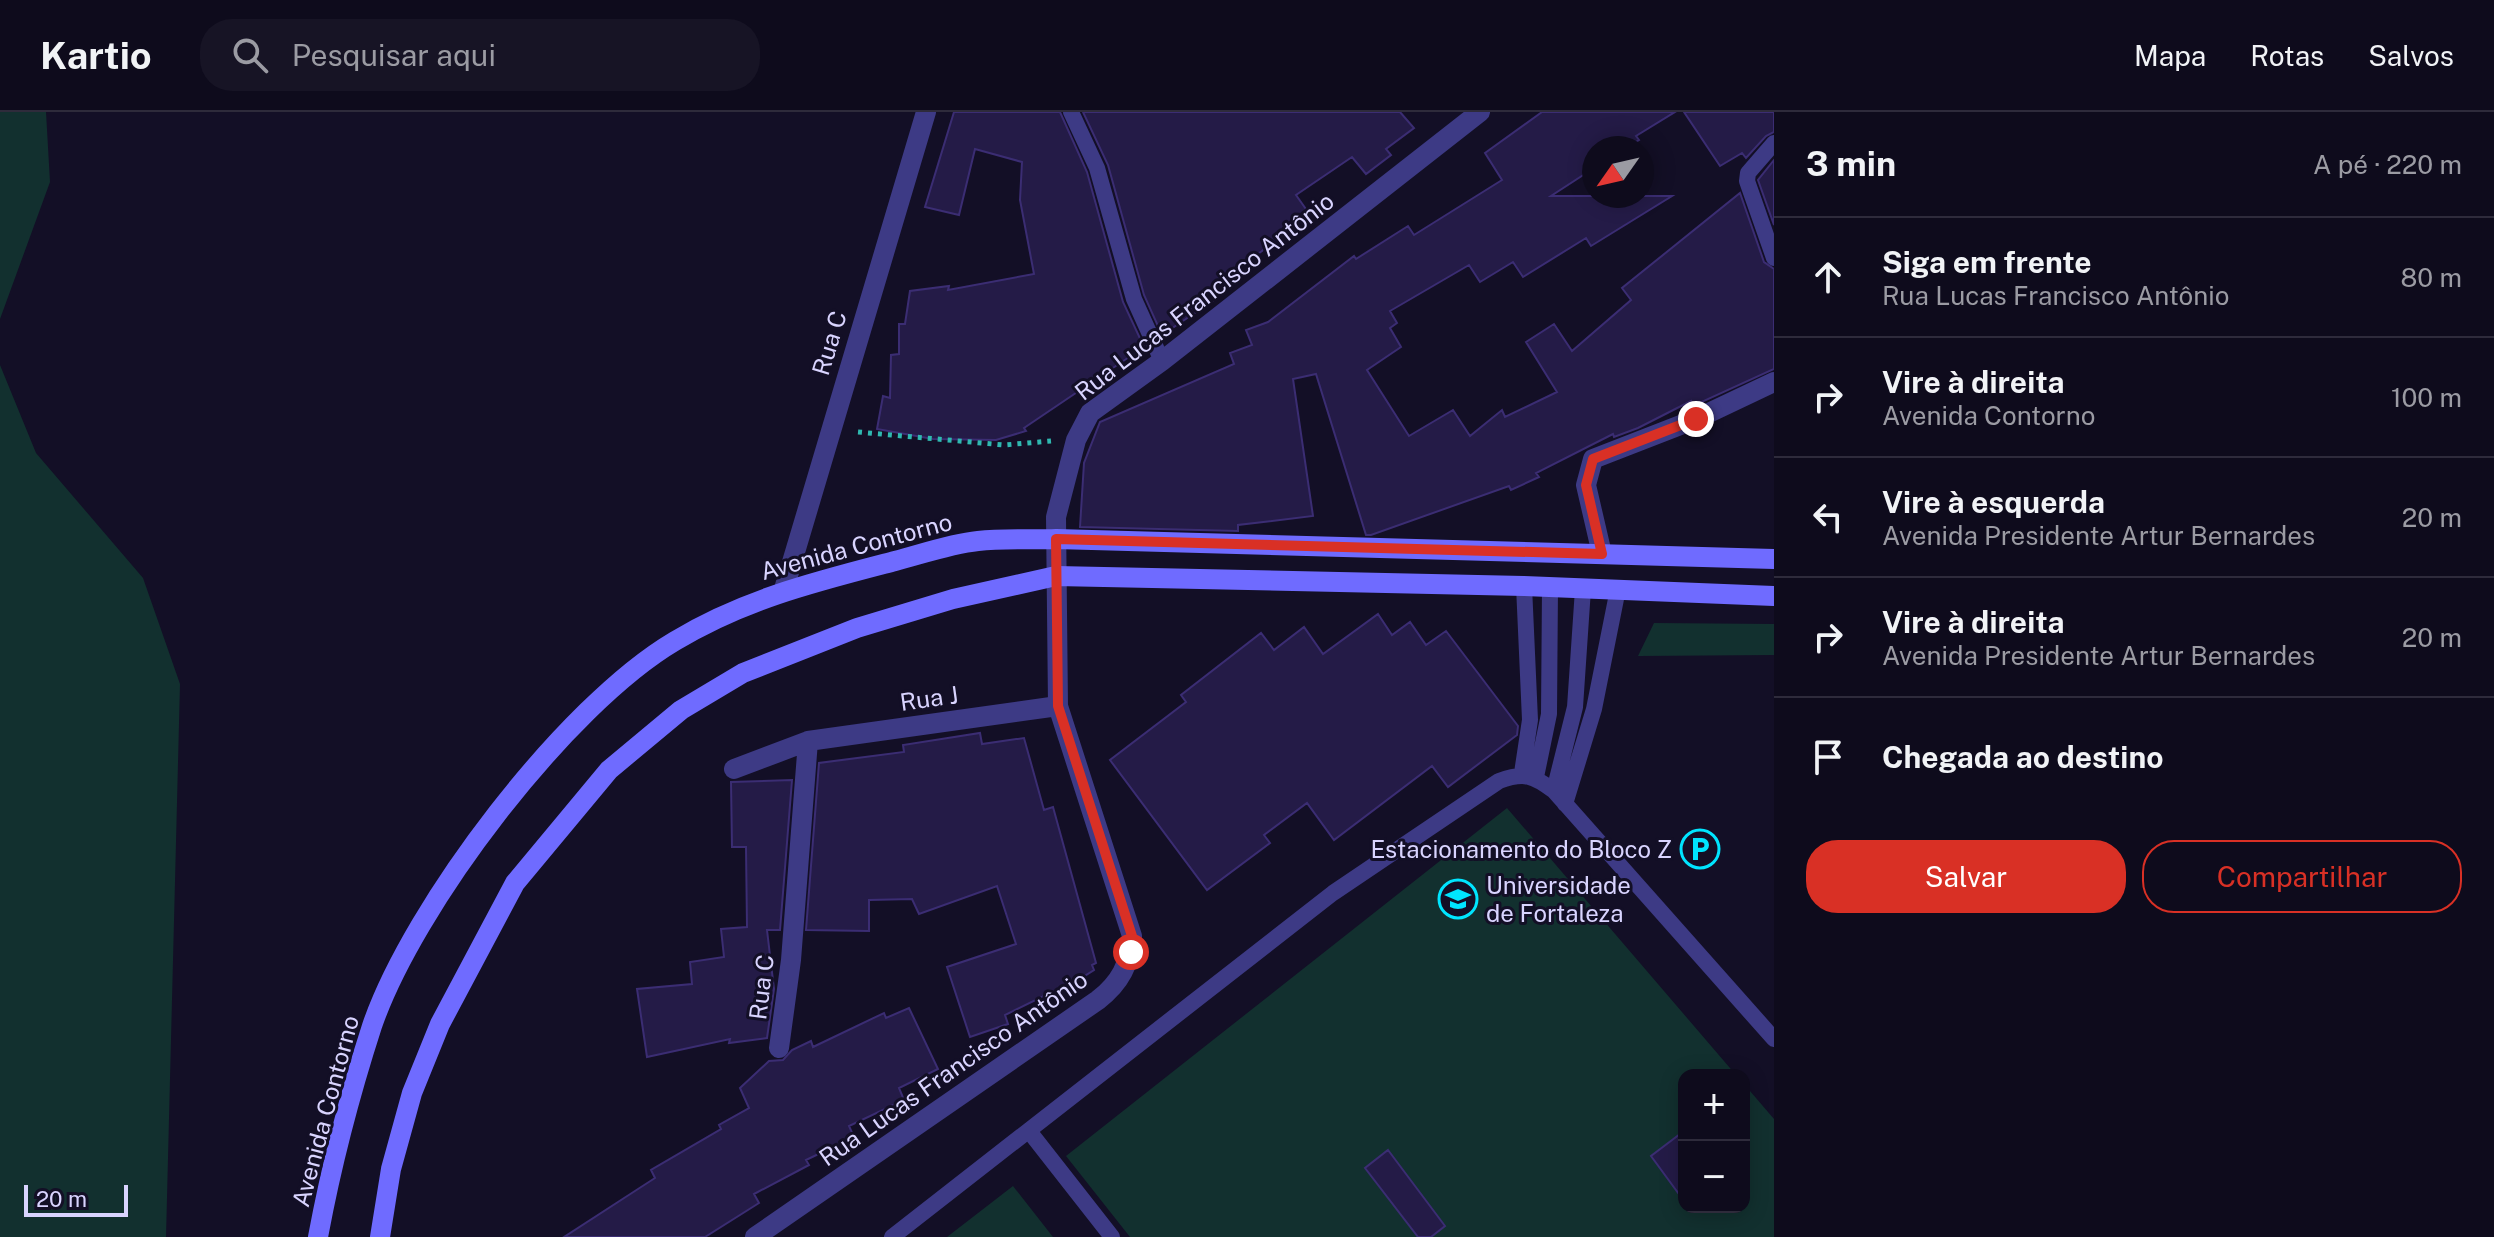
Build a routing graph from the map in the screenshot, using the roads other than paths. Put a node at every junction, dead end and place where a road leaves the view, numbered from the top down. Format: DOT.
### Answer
graph roads {
  1 [pos="926,112"];
  2 [pos="1071,112"];
  3 [pos="1480,112"];
  4 [pos="1774,143"];
  5 [pos="1774,258"];
  6 [pos="1162,361"];
  7 [pos="1774,382"];
  8 [pos="1056,539"];
  9 [pos="1602,554"];
  10 [pos="1774,559"];
  11 [pos="1056,576"];
  12 [pos="1524,586"];
  13 [pos="1550,587"];
  14 [pos="784,589"];
  15 [pos="1583,589"];
  16 [pos="1618,589"];
  17 [pos="1774,596"];
  18 [pos="1058,706"];
  19 [pos="808,741"];
  20 [pos="734,769"];
  21 [pos="1529,775"];
  22 [pos="1559,798"];
  23 [pos="1774,1039"];
  24 [pos="779,1048"];
  25 [pos="1029,1131"];
  26 [pos="318,1237"];
  27 [pos="380,1237"];
  28 [pos="755,1237"];
  29 [pos="892,1237"];
  30 [pos="1112,1237"];
  1 -- 14 [label="street, Rua C"];
  2 -- 6 [label="lane"];
  3 -- 6 [label="street, Rua Lucas Francisco Antônio"];
  4 -- 5 [label="lane"];
  6 -- 8 [label="street, Rua Lucas Francisco Antônio"];
  7 -- 9 [label="street"];
  8 -- 9 [label="street, Avenida Contorno"];
  8 -- 11 [label="street, Rua Lucas Francisco Antônio"];
  8 -- 14 [label="street, Avenida Contorno"];
  9 -- 10 [label="street, Avenida Contorno"];
  11 -- 12 [label="street"];
  11 -- 18 [label="street, Rua Lucas Francisco Antônio"];
  11 -- 27 [label="street"];
  12 -- 13 [label="street"];
  12 -- 21 [label="lane"];
  13 -- 15 [label="street"];
  13 -- 21 [label="lane"];
  14 -- 26 [label="street, Avenida Contorno"];
  15 -- 16 [label="street"];
  15 -- 22 [label="lane"];
  16 -- 17 [label="street"];
  16 -- 22 [label="lane"];
  18 -- 19 [label="street, Rua J"];
  18 -- 28 [label="street, Rua Lucas Francisco Antônio"];
  19 -- 20 [label="street, Rua J"];
  19 -- 24 [label="street, Rua C"];
  21 -- 22 [label="lane"];
  21 -- 25 [label="lane"];
  22 -- 23 [label="lane"];
  25 -- 29 [label="lane"];
  25 -- 30 [label="lane"];
}
